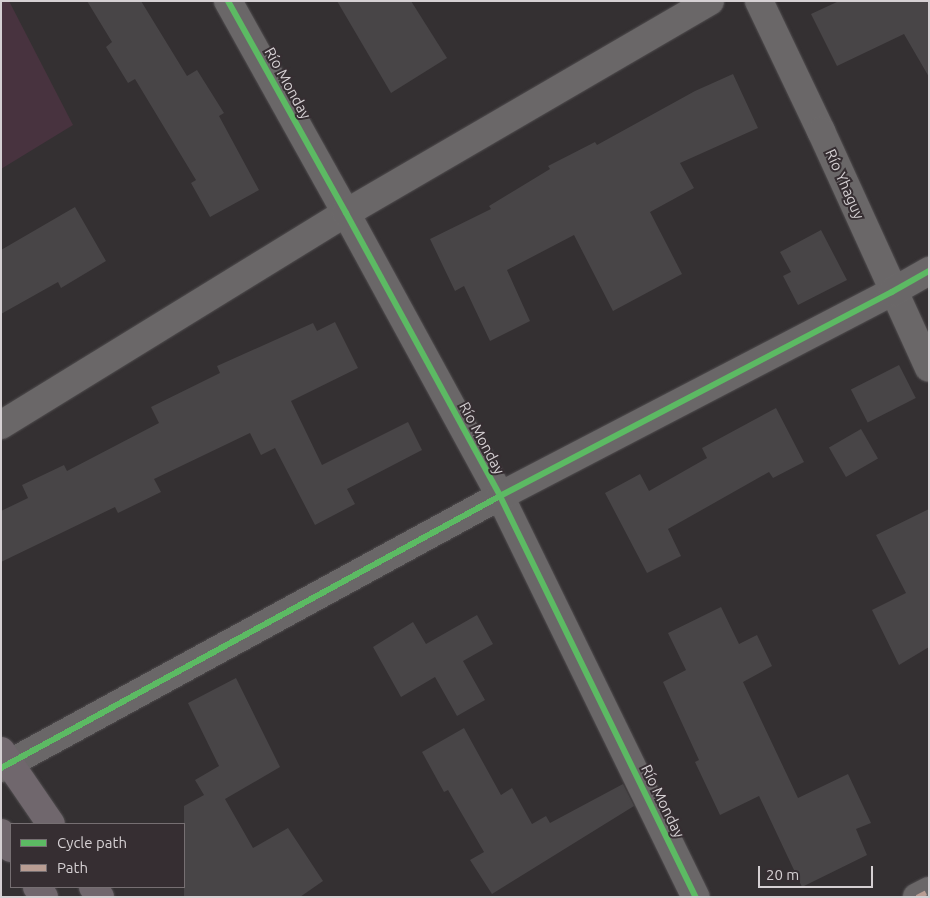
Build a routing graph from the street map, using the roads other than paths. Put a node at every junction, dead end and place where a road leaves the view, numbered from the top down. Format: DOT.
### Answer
graph roads {
  1 [pos="228,1"];
  2 [pos="710,1"];
  3 [pos="759,1"];
  4 [pos="346,213"];
  5 [pos="929,271"];
  6 [pos="892,292"];
  7 [pos="929,368"];
  8 [pos="1,425"];
  9 [pos="500,496"];
  10 [pos="4,761"];
  11 [pos="50,823"];
  12 [pos="1,833"];
  13 [pos="10,846"];
  14 [pos="929,891"];
  15 [pos="696,897"];
  16 [pos="917,897"];
  1 -- 4 [label="street, Río Monday"];
  2 -- 4 [label="street"];
  3 -- 6 [label="street, Río Yhaguy"];
  4 -- 8 [label="street"];
  4 -- 9 [label="street, Río Monday"];
  5 -- 6 [label="street"];
  6 -- 7 [label="street, Río Yhaguy"];
  6 -- 9 [label="street"];
  9 -- 10 [label="street"];
  9 -- 15 [label="street, Río Monday"];
  10 -- 11 [label="main road"];
  12 -- 13 [label="main road"];
  14 -- 16 [label="street"];
}
